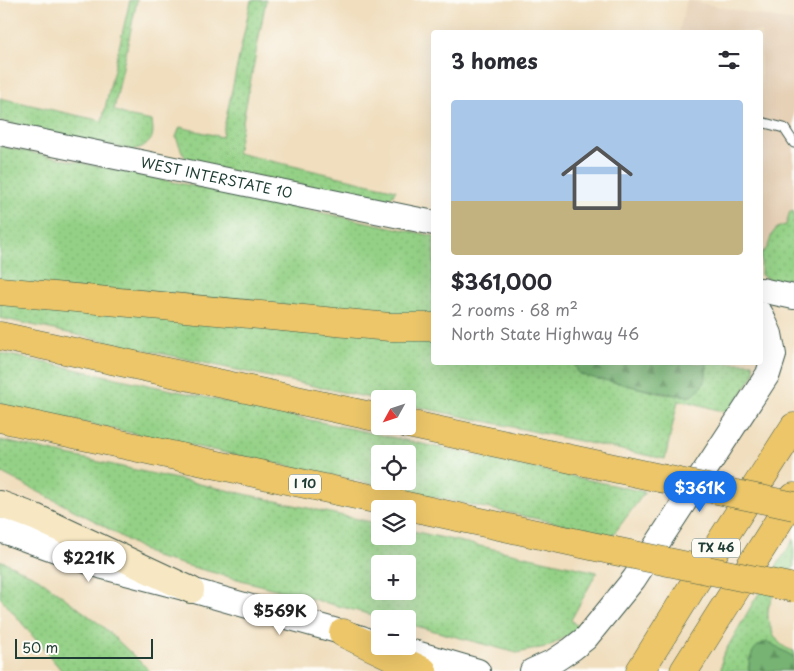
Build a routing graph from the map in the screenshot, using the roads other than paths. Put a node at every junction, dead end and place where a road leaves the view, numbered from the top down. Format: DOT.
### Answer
graph roads {
  1 [pos="763,123"];
  2 [pos="0,133"];
  3 [pos="794,143"];
  4 [pos="431,222"];
  5 [pos="763,290"];
  6 [pos="0,291"];
  7 [pos="794,297"];
  8 [pos="763,318"];
  9 [pos="431,327"];
  10 [pos="0,336"];
  11 [pos="371,416"];
  12 [pos="0,418"];
  13 [pos="416,426"];
  14 [pos="794,427"];
  15 [pos="794,497"];
  16 [pos="0,504"];
  17 [pos="794,506"];
  18 [pos="0,530"];
  19 [pos="794,588"];
  20 [pos="191,590"];
  21 [pos="343,633"];
  22 [pos="371,641"];
  23 [pos="702,643"];
  24 [pos="416,653"];
  25 [pos="422,671"];
  26 [pos="478,671"];
  27 [pos="532,671"];
  28 [pos="640,671"];
  29 [pos="684,671"];
  30 [pos="705,671"];
  1 -- 3 [label="lane"];
  2 -- 4 [label="street, WEST INTERSTATE 10"];
  5 -- 7 [label="street"];
  6 -- 9 [label="main road"];
  8 -- 27 [label="street"];
  10 -- 11 [label="main road"];
  12 -- 19 [label="main road, I 10, bridge"];
  13 -- 17 [label="main road, bridge"];
  14 -- 28 [label="main road, TX 46"];
  15 -- 23 [label="main road, TX 46"];
  16 -- 20 [label="main road"];
  18 -- 20 [label="street"];
  20 -- 21 [label="street"];
  21 -- 22 [label="street"];
  21 -- 25 [label="main road"];
  23 -- 29 [label="main road, TX 46"];
  23 -- 30 [label="main road"];
  24 -- 26 [label="street"];
}
